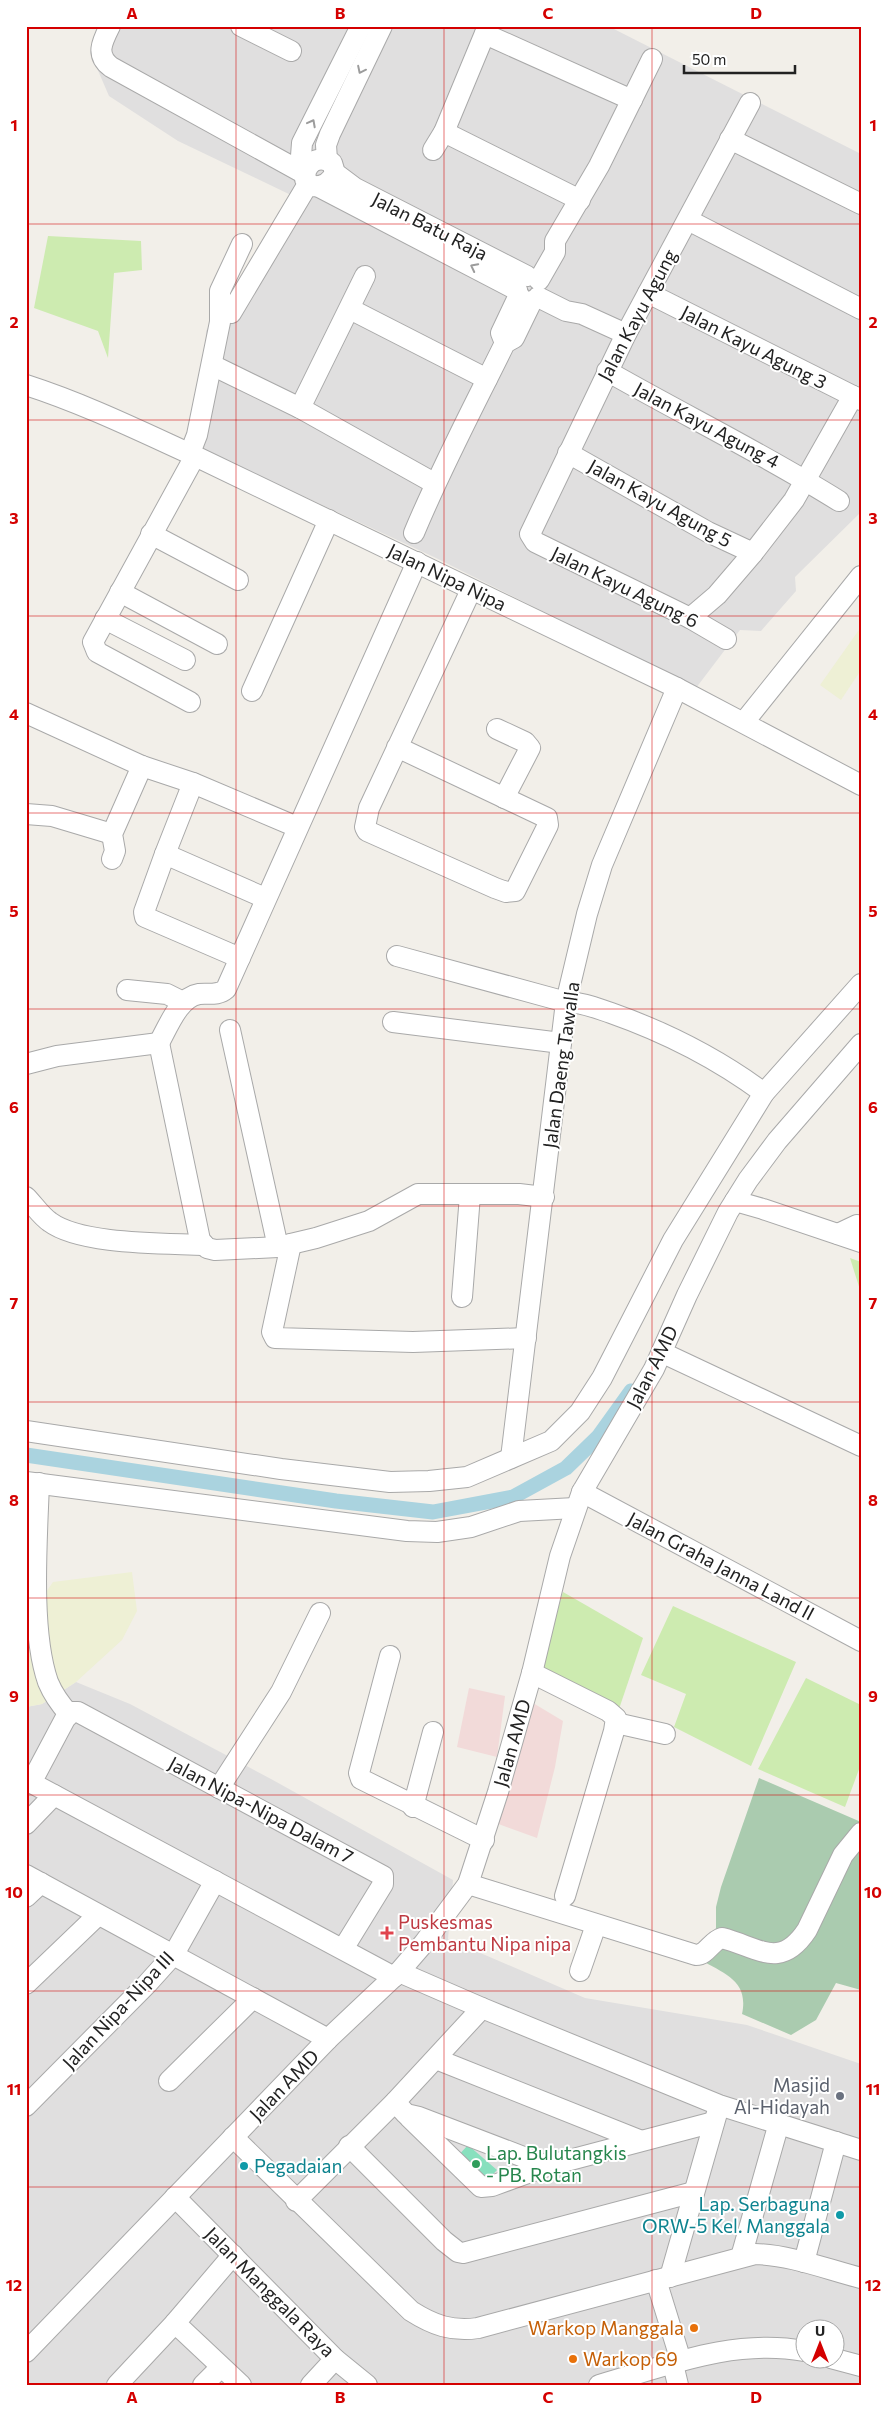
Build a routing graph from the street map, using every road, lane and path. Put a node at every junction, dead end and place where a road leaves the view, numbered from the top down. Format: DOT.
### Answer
graph roads {
  1 [pos="110,26"];
  2 [pos="241,26"];
  3 [pos="361,26"];
  4 [pos="382,26"];
  5 [pos="487,30"];
  6 [pos="290,51"];
  7 [pos="652,59"];
  8 [pos="632,100"];
  9 [pos="750,103"];
  10 [pos="444,132"];
  11 [pos="730,139"];
  12 [pos="433,150"];
  13 [pos="331,166"];
  14 [pos="310,178"];
  15 [pos="580,200"];
  16 [pos="861,204"];
  17 [pos="688,220"];
  18 [pos="242,244"];
  19 [pos="365,276"];
  20 [pos="530,288"];
  21 [pos="648,293"];
  22 [pos="350,309"];
  23 [pos="861,309"];
  24 [pos="231,313"];
  25 [pos="626,334"];
  26 [pos="218,368"];
  27 [pos="607,371"];
  28 [pos="487,379"];
  29 [pos="26,385"];
  30 [pos="857,398"];
  31 [pos="300,408"];
  32 [pos="568,453"];
  33 [pos="193,455"];
  34 [pos="806,480"];
  35 [pos="434,483"];
  36 [pos="839,501"];
  37 [pos="329,520"];
  38 [pos="530,530"];
  39 [pos="414,533"];
  40 [pos="151,534"];
  41 [pos="753,553"];
  42 [pos="417,562"];
  43 [pos="860,578"];
  44 [pos="238,580"];
  45 [pos="471,590"];
  46 [pos="120,592"];
  47 [pos="690,618"];
  48 [pos="106,619"];
  49 [pos="726,638"];
  50 [pos="217,644"];
  51 [pos="185,660"];
  52 [pos="676,688"];
  53 [pos="252,691"];
  54 [pos="190,702"];
  55 [pos="26,713"];
  56 [pos="744,722"];
  57 [pos="497,729"];
  58 [pos="398,747"];
  59 [pos="142,766"];
  60 [pos="193,783"];
  61 [pos="861,785"];
  62 [pos="504,798"];
  63 [pos="26,814"];
  64 [pos="297,827"];
  65 [pos="112,834"];
  66 [pos="165,854"];
  67 [pos="112,860"];
  68 [pos="265,898"];
  69 [pos="397,956"];
  70 [pos="240,958"];
  71 [pos="861,984"];
  72 [pos="127,990"];
  73 [pos="183,1002"];
  74 [pos="566,1002"];
  75 [pos="393,1022"];
  76 [pos="230,1030"];
  77 [pos="159,1043"];
  78 [pos="561,1043"];
  79 [pos="861,1044"];
  80 [pos="26,1049"];
  81 [pos="57,1056"];
  82 [pos="26,1064"];
  83 [pos="764,1093"];
  84 [pos="470,1195"];
  85 [pos="26,1197"];
  86 [pos="544,1197"];
  87 [pos="735,1201"];
  88 [pos="861,1226"];
  89 [pos="838,1234"];
  90 [pos="861,1242"];
  91 [pos="204,1245"];
  92 [pos="284,1245"];
  93 [pos="462,1297"];
  94 [pos="526,1338"];
  95 [pos="663,1353"];
  96 [pos="26,1431"];
  97 [pos="861,1446"];
  98 [pos="511,1458"];
  99 [pos="32,1483"];
  100 [pos="578,1500"];
  101 [pos="320,1613"];
  102 [pos="861,1641"];
  103 [pos="390,1656"];
  104 [pos="532,1673"];
  105 [pos="67,1717"];
  106 [pos="616,1723"];
  107 [pos="433,1732"];
  108 [pos="665,1734"];
  109 [pos="29,1782"];
  110 [pos="219,1788"];
  111 [pos="54,1795"];
  112 [pos="414,1807"];
  113 [pos="26,1824"];
  114 [pos="861,1833"];
  115 [pos="484,1840"];
  116 [pos="34,1879"];
  117 [pos="215,1881"];
  118 [pos="468,1884"];
  119 [pos="565,1896"];
  120 [pos="26,1897"];
  121 [pos="98,1915"];
  122 [pos="596,1925"];
  123 [pos="343,1949"];
  124 [pos="174,1954"];
  125 [pos="580,1971"];
  126 [pos="396,1974"];
  127 [pos="26,1984"];
  128 [pos="253,1998"];
  129 [pos="482,2008"];
  130 [pos="328,2039"];
  131 [pos="436,2059"];
  132 [pos="169,2081"];
  133 [pos="26,2106"];
  134 [pos="401,2108"];
  135 [pos="716,2113"];
  136 [pos="778,2123"];
  137 [pos="233,2137"];
  138 [pos="639,2140"];
  139 [pos="836,2142"];
  140 [pos="349,2146"];
  141 [pos="861,2150"];
  142 [pos="548,2166"];
  143 [pos="694,2192"];
  144 [pos="175,2197"];
  145 [pos="296,2201"];
  146 [pos="233,2255"];
  147 [pos="741,2257"];
  148 [pos="804,2262"];
  149 [pos="859,2272"];
  150 [pos="663,2278"];
  151 [pos="175,2323"];
  152 [pos="794,2350"];
  153 [pos="26,2352"];
  154 [pos="335,2358"];
  155 [pos="844,2361"];
  156 [pos="677,2363"];
  157 [pos="861,2366"];
  158 [pos="221,2367"];
  159 [pos="117,2385"];
  160 [pos="202,2385"];
  161 [pos="241,2385"];
  162 [pos="312,2385"];
  163 [pos="367,2385"];
  164 [pos="599,2385"];
  165 [pos="678,2385"];
  1 -- 14 [label="street"];
  2 -- 6 [label="street"];
  14 -- 3 [label="street, one-way"];
  4 -- 13 [label="street, one-way"];
  5 -- 8 [label="street"];
  5 -- 10 [label="street"];
  7 -- 8 [label="street"];
  8 -- 15 [label="street"];
  9 -- 11 [label="street, Jalan Kayu Agung"];
  10 -- 12 [label="street"];
  10 -- 15 [label="street"];
  11 -- 16 [label="street"];
  11 -- 17 [label="street, Jalan Kayu Agung"];
  13 -- 14 [label="street"];
  13 -- 20 [label="street, Jalan Batu Raja"];
  20 -- 14 [label="street, one-way"];
  14 -- 24 [label="street"];
  15 -- 20 [label="street"];
  17 -- 21 [label="street, Jalan Kayu Agung"];
  17 -- 23 [label="street"];
  18 -- 33 [label="street"];
  19 -- 22 [label="street"];
  20 -- 25 [label="street"];
  20 -- 28 [label="street"];
  21 -- 25 [label="street, Jalan Kayu Agung"];
  21 -- 30 [label="street, Jalan Kayu Agung 3"];
  22 -- 28 [label="street"];
  22 -- 31 [label="street"];
  25 -- 27 [label="street, Jalan Kayu Agung"];
  26 -- 31 [label="street"];
  27 -- 32 [label="street, Jalan Kayu Agung"];
  27 -- 34 [label="street, Jalan Kayu Agung 4"];
  28 -- 35 [label="street"];
  29 -- 33 [label="street, Jalan Nipa Nipa"];
  30 -- 34 [label="street"];
  31 -- 35 [label="street"];
  32 -- 38 [label="street, Jalan Kayu Agung"];
  32 -- 41 [label="street, Jalan Kayu Agung 5"];
  33 -- 37 [label="street, Jalan Nipa Nipa"];
  33 -- 40 [label="street"];
  34 -- 36 [label="street, Jalan Kayu Agung 4"];
  34 -- 41 [label="street"];
  35 -- 39 [label="street"];
  37 -- 42 [label="street, Jalan Nipa Nipa"];
  37 -- 53 [label="street"];
  38 -- 47 [label="street, Jalan Kayu Agung 6"];
  40 -- 44 [label="street"];
  40 -- 46 [label="street"];
  41 -- 47 [label="street"];
  42 -- 45 [label="street, Jalan Nipa Nipa"];
  42 -- 64 [label="street"];
  43 -- 56 [label="street"];
  45 -- 52 [label="street, Jalan Nipa Nipa"];
  45 -- 58 [label="street"];
  46 -- 48 [label="street"];
  46 -- 50 [label="street"];
  47 -- 49 [label="street, Jalan Kayu Agung 6"];
  48 -- 51 [label="street"];
  48 -- 54 [label="street"];
  52 -- 56 [label="street, Jalan Nipa Nipa"];
  52 -- 74 [label="street, Jalan Daeng Tawalla"];
  55 -- 59 [label="street"];
  56 -- 61 [label="street, Jalan Nipa Nipa"];
  57 -- 62 [label="street"];
  58 -- 62 [label="street"];
  58 -- 62 [label="street"];
  59 -- 60 [label="street"];
  59 -- 65 [label="street"];
  60 -- 64 [label="street"];
  60 -- 66 [label="street"];
  63 -- 65 [label="street"];
  64 -- 68 [label="street"];
  65 -- 67 [label="street"];
  66 -- 68 [label="street"];
  66 -- 70 [label="street"];
  68 -- 70 [label="street"];
  69 -- 74 [label="street"];
  70 -- 73 [label="street"];
  71 -- 83 [label="street"];
  72 -- 73 [label="street"];
  73 -- 77 [label="street"];
  74 -- 78 [label="street, Jalan Daeng Tawalla"];
  74 -- 83 [label="street"];
  75 -- 78 [label="street"];
  76 -- 92 [label="street"];
  77 -- 81 [label="street"];
  77 -- 91 [label="street"];
  78 -- 86 [label="street, Jalan Daeng Tawalla"];
  79 -- 87 [label="street, Jalan AMD"];
  80 -- 81 [label="street"];
  81 -- 82 [label="street"];
  83 -- 98 [label="street"];
  84 -- 86 [label="street"];
  84 -- 92 [label="street"];
  84 -- 93 [label="street"];
  85 -- 91 [label="street"];
  86 -- 94 [label="street, Jalan Daeng Tawalla"];
  87 -- 89 [label="street"];
  87 -- 95 [label="street, Jalan AMD"];
  88 -- 89 [label="street"];
  89 -- 90 [label="street"];
  91 -- 92 [label="street"];
  92 -- 94 [label="street"];
  94 -- 98 [label="street, Jalan Daeng Tawalla"];
  95 -- 97 [label="street"];
  95 -- 100 [label="street, Jalan AMD"];
  96 -- 98 [label="street"];
  99 -- 100 [label="street"];
  99 -- 105 [label="street"];
  100 -- 102 [label="street, Jalan Graha Janna Land II"];
  100 -- 104 [label="street, Jalan AMD"];
  101 -- 110 [label="street"];
  103 -- 112 [label="street"];
  104 -- 106 [label="street"];
  104 -- 115 [label="street, Jalan AMD"];
  105 -- 109 [label="street"];
  105 -- 110 [label="street, Jalan Nipa-Nipa Dalam 7"];
  106 -- 108 [label="street"];
  106 -- 119 [label="street"];
  107 -- 112 [label="street"];
  109 -- 111 [label="street"];
  110 -- 123 [label="street, Jalan Nipa-Nipa Dalam 7"];
  111 -- 113 [label="street"];
  111 -- 117 [label="street"];
  112 -- 115 [label="street"];
  114 -- 122 [label="street"];
  115 -- 118 [label="street, Jalan AMD"];
  116 -- 120 [label="street"];
  116 -- 121 [label="street"];
  117 -- 123 [label="street"];
  117 -- 124 [label="street, Jalan Nipa-Nipa III"];
  118 -- 122 [label="street"];
  118 -- 126 [label="street, Jalan AMD"];
  121 -- 124 [label="street"];
  121 -- 127 [label="street"];
  122 -- 125 [label="street"];
  123 -- 126 [label="street"];
  124 -- 128 [label="street"];
  124 -- 133 [label="street, Jalan Nipa-Nipa III"];
  126 -- 129 [label="street"];
  126 -- 130 [label="street, Jalan AMD"];
  128 -- 130 [label="street"];
  128 -- 132 [label="street"];
  129 -- 131 [label="street"];
  129 -- 135 [label="street"];
  130 -- 137 [label="street, Jalan AMD"];
  131 -- 134 [label="street"];
  131 -- 138 [label="street"];
  134 -- 140 [label="street"];
  134 -- 142 [label="street"];
  134 -- 142 [label="street"];
  135 -- 136 [label="street"];
  135 -- 138 [label="street"];
  135 -- 143 [label="street"];
  136 -- 139 [label="street"];
  136 -- 147 [label="street"];
  137 -- 144 [label="street, Jalan AMD"];
  137 -- 145 [label="street"];
  138 -- 142 [label="street"];
  139 -- 141 [label="street"];
  139 -- 148 [label="street"];
  140 -- 143 [label="street"];
  140 -- 145 [label="street"];
  143 -- 150 [label="street"];
  144 -- 146 [label="street, Jalan Manggala Raya"];
  144 -- 153 [label="street, Jalan AMD"];
  145 -- 150 [label="street"];
  146 -- 151 [label="street"];
  146 -- 154 [label="street, Jalan Manggala Raya"];
  147 -- 148 [label="street"];
  147 -- 150 [label="street"];
  148 -- 149 [label="street"];
  150 -- 156 [label="street"];
  151 -- 158 [label="street"];
  151 -- 159 [label="street"];
  152 -- 156 [label="street"];
  154 -- 162 [label="street"];
  154 -- 163 [label="street, Jalan Manggala Raya"];
  155 -- 157 [label="street"];
  156 -- 164 [label="street"];
  156 -- 165 [label="street"];
  158 -- 160 [label="street"];
  158 -- 161 [label="street"];
}
